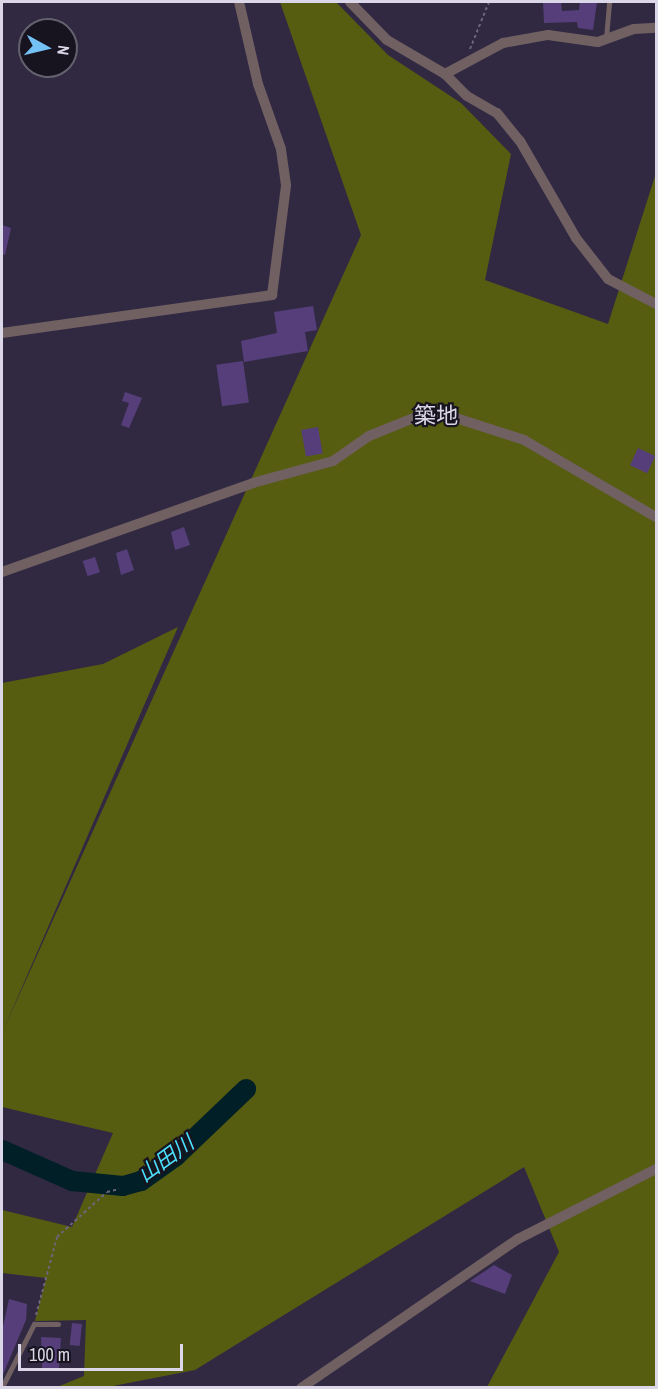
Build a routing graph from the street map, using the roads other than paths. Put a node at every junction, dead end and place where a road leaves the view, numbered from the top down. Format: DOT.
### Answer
graph roads {
  1 [pos="239,2"];
  2 [pos="350,2"];
  3 [pos="609,2"];
  4 [pos="657,28"];
  5 [pos="606,39"];
  6 [pos="445,74"];
  7 [pos="657,304"];
  8 [pos="2,333"];
  9 [pos="657,517"];
  10 [pos="2,572"];
  11 [pos="657,1169"];
  12 [pos="58,1324"];
  13 [pos="2,1387"];
  14 [pos="301,1388"];
  1 -- 8 [label="street"];
  2 -- 6 [label="street"];
  3 -- 5 [label="lane"];
  4 -- 5 [label="street"];
  5 -- 6 [label="street"];
  6 -- 7 [label="street"];
  9 -- 10 [label="street"];
  11 -- 14 [label="street"];
  12 -- 13 [label="lane"];
}
